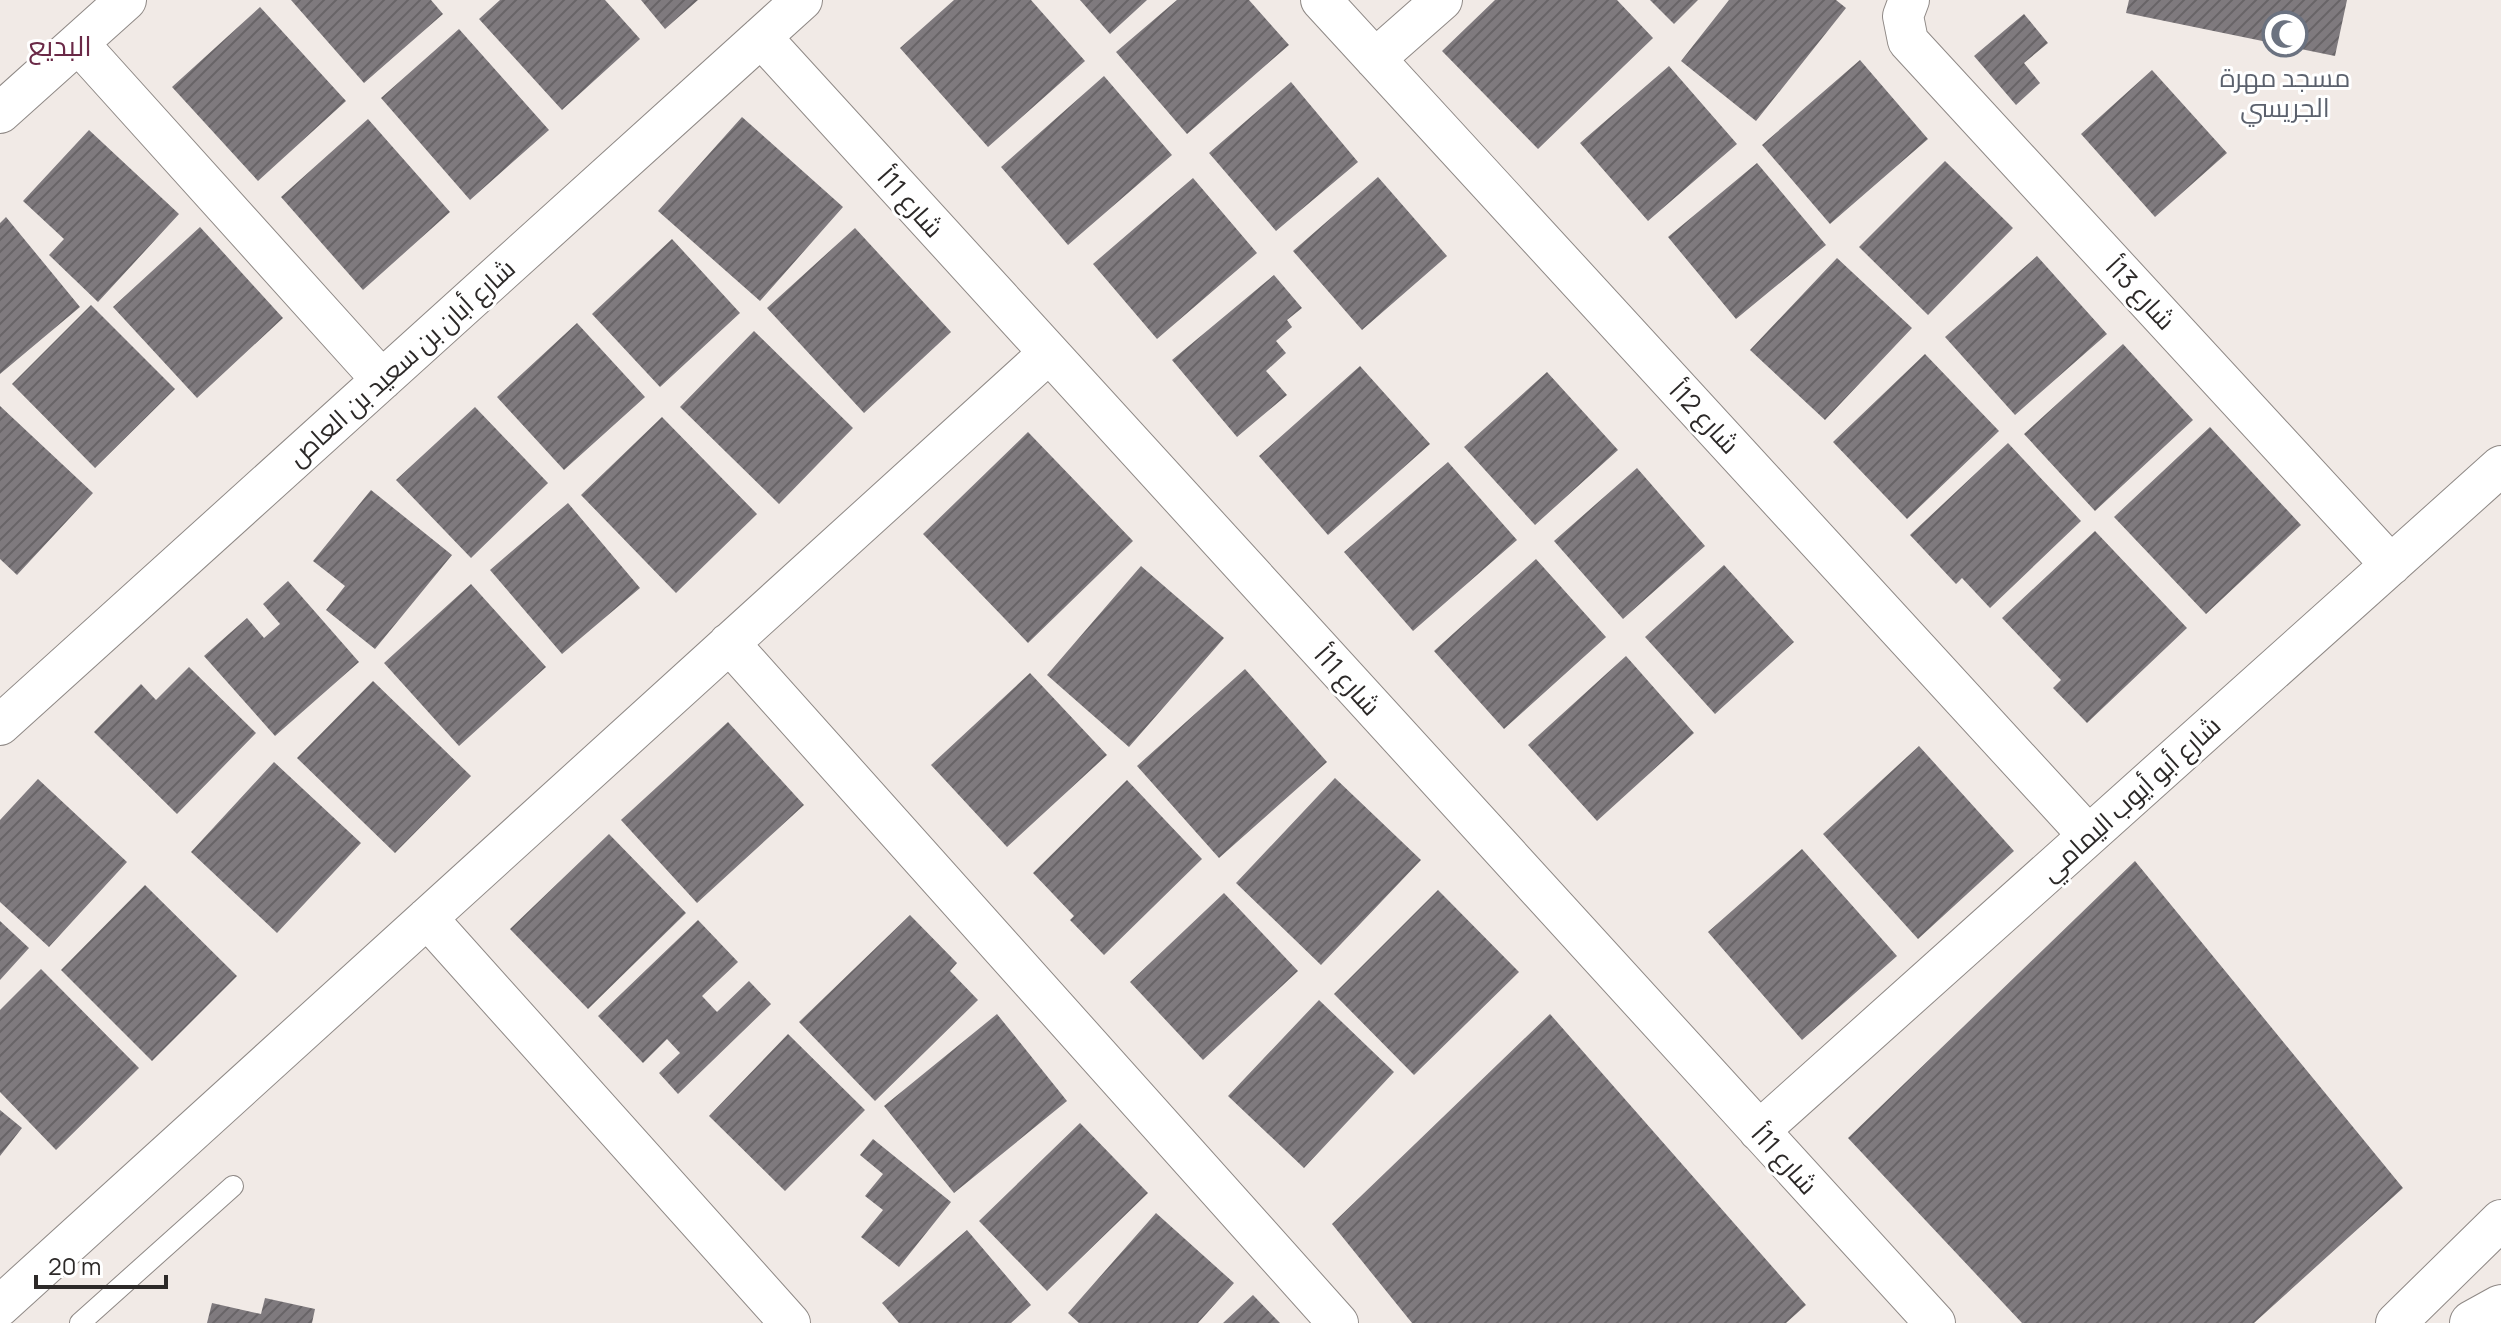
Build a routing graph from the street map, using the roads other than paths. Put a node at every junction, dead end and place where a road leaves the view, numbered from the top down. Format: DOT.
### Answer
graph roads {
  1 [pos="126,0"];
  2 [pos="802,0"];
  3 [pos="1321,0"];
  4 [pos="1442,0"];
  5 [pos="1906,8"];
  6 [pos="761,37"];
  7 [pos="78,43"];
  8 [pos="1375,59"];
  9 [pos="0,113"];
  10 [pos="1049,353"];
  11 [pos="382,380"];
  12 [pos="2501,466"];
  13 [pos="2391,565"];
  14 [pos="729,643"];
  15 [pos="0,725"];
  16 [pos="2088,835"];
  17 [pos="427,918"];
  18 [pos="1759,1131"];
  19 [pos="233,1186"];
  20 [pos="2501,1220"];
  21 [pos="0,1306"];
  22 [pos="2501,1307"];
  23 [pos="2501,1322"];
  24 [pos="80,1323"];
  25 [pos="790,1323"];
  26 [pos="1338,1323"];
  27 [pos="1935,1323"];
  28 [pos="2396,1323"];
  29 [pos="2475,1323"];
  1 -- 7 [label="street"];
  2 -- 6 [label="street, شارع أبان بن سعيد بن العاص"];
  3 -- 8 [label="street, شارع 12أ"];
  4 -- 8 [label="street"];
  5 -- 13 [label="street, شارع 13أ"];
  6 -- 10 [label="street, شارع 11أ"];
  6 -- 11 [label="street, شارع أبان بن سعيد بن العاص"];
  7 -- 9 [label="street"];
  7 -- 11 [label="street"];
  8 -- 16 [label="street, شارع 12أ"];
  10 -- 14 [label="street"];
  10 -- 18 [label="street, شارع 11أ"];
  11 -- 15 [label="street, شارع أبان بن سعيد بن العاص"];
  12 -- 13 [label="street, شارع أبو أيوب اليمامي"];
  13 -- 16 [label="street, شارع أبو أيوب اليمامي"];
  14 -- 17 [label="street"];
  14 -- 26 [label="street"];
  16 -- 18 [label="street, شارع أبو أيوب اليمامي"];
  17 -- 21 [label="street"];
  17 -- 25 [label="street"];
  18 -- 27 [label="street, شارع 11أ"];
  19 -- 24 [label="lane"];
  20 -- 28 [label="street"];
  22 -- 29 [label="street"];
  23 -- 29 [label="street"];
}
